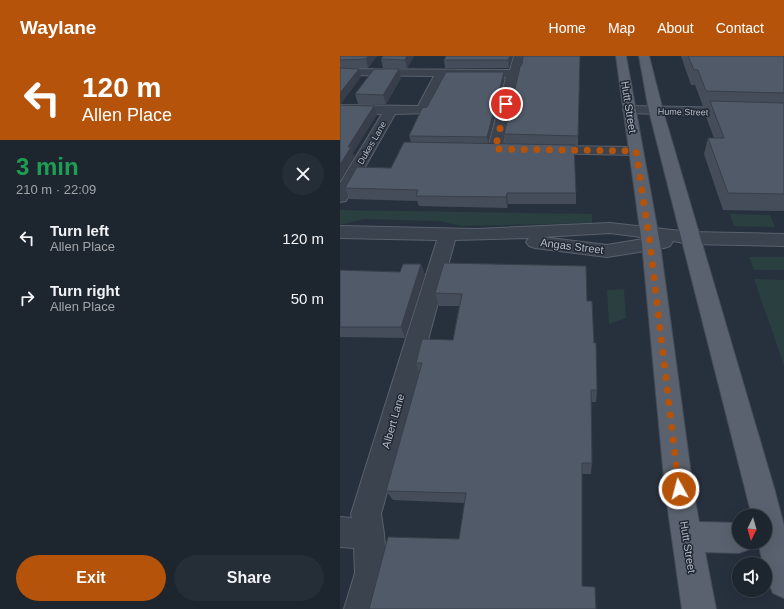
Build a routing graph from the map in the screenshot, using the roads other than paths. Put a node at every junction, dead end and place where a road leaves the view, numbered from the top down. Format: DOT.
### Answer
graph roads {
  1 [pos="519,56"];
  2 [pos="621,56"];
  3 [pos="644,56"];
  4 [pos="380,61"];
  5 [pos="340,72"];
  6 [pos="373,72"];
  7 [pos="442,73"];
  8 [pos="513,74"];
  9 [pos="364,84"];
  10 [pos="355,97"];
  11 [pos="343,109"];
  12 [pos="391,110"];
  13 [pos="630,110"];
  14 [pos="656,111"];
  15 [pos="784,113"];
  16 [pos="480,149"];
  17 [pos="495,149"];
  18 [pos="511,149"];
  19 [pos="535,149"];
  20 [pos="636,151"];
  21 [pos="340,197"];
  22 [pos="340,232"];
  23 [pos="448,234"];
  24 [pos="690,238"];
  25 [pos="650,239"];
  26 [pos="784,240"];
  27 [pos="763,509"];
  28 [pos="340,532"];
  29 [pos="370,534"];
  30 [pos="687,537"];
  31 [pos="732,538"];
  32 [pos="772,549"];
  33 [pos="784,582"];
  34 [pos="361,609"];
  35 [pos="699,609"];
  1 -- 8 [label="street"];
  2 -- 13 [label="main road, Hutt Street"];
  3 -- 14 [label="main road"];
  4 -- 6 [label="street"];
  5 -- 6 [label="street"];
  6 -- 7 [label="street"];
  6 -- 9 [label="street"];
  7 -- 8 [label="street"];
  7 -- 12 [label="street, Dukes Lane"];
  8 -- 17 [label="street"];
  10 -- 11 [label="street"];
  11 -- 12 [label="street, Dukes Lane"];
  12 -- 21 [label="street, Dukes Lane"];
  13 -- 14 [label="street, Hume Street"];
  13 -- 20 [label="main road, Hutt Street"];
  14 -- 15 [label="street, Hume Street"];
  14 -- 24 [label="main road"];
  16 -- 17 [label="street"];
  17 -- 18 [label="street"];
  19 -- 20 [label="street"];
  20 -- 25 [label="main road, Hutt Street"];
  22 -- 23 [label="street, Angas Street"];
  23 -- 25 [label="street, Angas Street"];
  23 -- 29 [label="street, Albert Lane"];
  24 -- 25 [label="street, Angas Street"];
  24 -- 26 [label="street, Angas Street"];
  24 -- 27 [label="main road"];
  25 -- 30 [label="main road, Hutt Street"];
  28 -- 29 [label="street"];
  29 -- 34 [label="street, Albert Lane"];
  30 -- 31 [label="main road"];
  30 -- 35 [label="main road, Hutt Street"];
  32 -- 33 [label="main road"];
}
